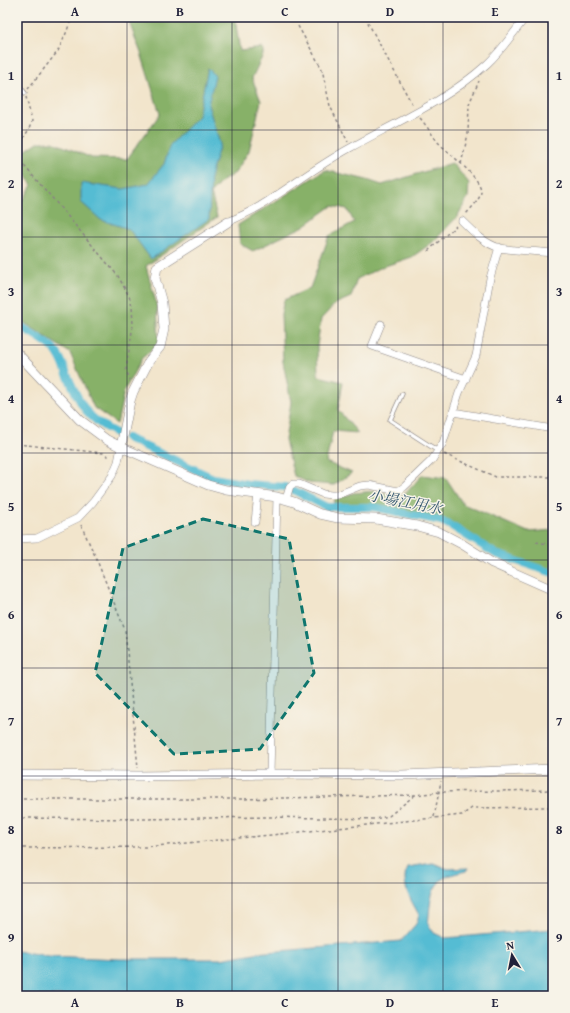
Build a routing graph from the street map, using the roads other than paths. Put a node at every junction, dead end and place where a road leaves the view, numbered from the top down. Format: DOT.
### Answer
graph roads {
  1 [pos="526,17"];
  2 [pos="17,83"];
  3 [pos="25,93"];
  4 [pos="462,221"];
  5 [pos="228,222"];
  6 [pos="499,248"];
  7 [pos="553,250"];
  8 [pos="553,253"];
  9 [pos="381,324"];
  10 [pos="17,353"];
  11 [pos="466,379"];
  12 [pos="402,394"];
  13 [pos="453,412"];
  14 [pos="553,429"];
  15 [pos="121,447"];
  16 [pos="438,452"];
  17 [pos="258,494"];
  18 [pos="281,498"];
  19 [pos="255,522"];
  20 [pos="17,539"];
  21 [pos="553,590"];
  22 [pos="553,770"];
  23 [pos="270,774"];
  24 [pos="17,775"];
  1 -- 5 [label="street"];
  2 -- 3 [label="lane"];
  4 -- 6 [label="street"];
  5 -- 15 [label="street"];
  6 -- 8 [label="street"];
  6 -- 11 [label="street"];
  7 -- 8 [label="lane"];
  9 -- 11 [label="street"];
  10 -- 15 [label="street"];
  11 -- 13 [label="street"];
  12 -- 16 [label="lane"];
  13 -- 14 [label="street"];
  13 -- 16 [label="street"];
  15 -- 17 [label="street"];
  15 -- 20 [label="street"];
  16 -- 18 [label="street"];
  17 -- 18 [label="street"];
  17 -- 19 [label="street"];
  18 -- 21 [label="street"];
  18 -- 23 [label="street"];
  22 -- 23 [label="street"];
  23 -- 24 [label="street"];
}
